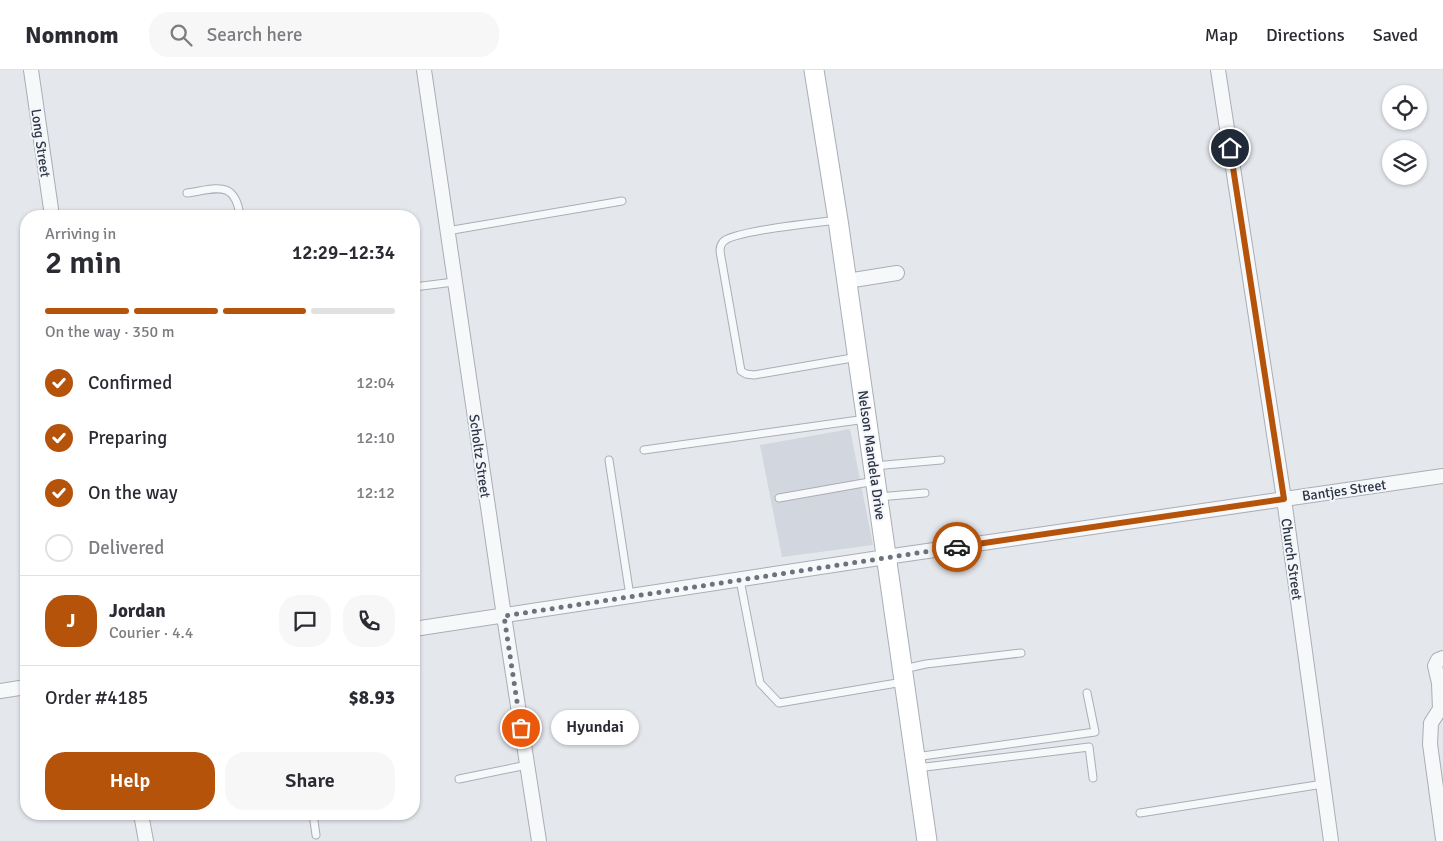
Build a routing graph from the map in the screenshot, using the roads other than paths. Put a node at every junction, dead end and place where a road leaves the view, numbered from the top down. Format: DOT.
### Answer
graph roads {
  1 [pos="31,70"];
  2 [pos="424,70"];
  3 [pos="814,70"];
  4 [pos="1218,70"];
  5 [pos="187,193"];
  6 [pos="622,201"];
  7 [pos="51,210"];
  8 [pos="239,210"];
  9 [pos="838,220"];
  10 [pos="447,231"];
  11 [pos="897,273"];
  12 [pos="847,281"];
  13 [pos="454,282"];
  14 [pos="420,286"];
  15 [pos="858,357"];
  16 [pos="867,419"];
  17 [pos="644,450"];
  18 [pos="609,460"];
  19 [pos="941,460"];
  20 [pos="1443,476"];
  21 [pos="876,482"];
  22 [pos="925,493"];
  23 [pos="778,498"];
  24 [pos="1284,499"];
  25 [pos="886,558"];
  26 [pos="740,580"];
  27 [pos="630,596"];
  28 [pos="504,616"];
  29 [pos="420,628"];
  30 [pos="1021,653"];
  31 [pos="1443,658"];
  32 [pos="903,675"];
  33 [pos="20,688"];
  34 [pos="0,691"];
  35 [pos="1087,693"];
  36 [pos="1439,714"];
  37 [pos="916,762"];
  38 [pos="527,765"];
  39 [pos="1093,778"];
  40 [pos="459,779"];
  41 [pos="1323,784"];
  42 [pos="1140,813"];
  43 [pos="142,820"];
  44 [pos="314,820"];
  45 [pos="316,835"];
  46 [pos="1443,839"];
  47 [pos="146,841"];
  48 [pos="539,841"];
  49 [pos="927,841"];
  50 [pos="1331,841"];
  1 -- 7 [label="street, Long Street"];
  2 -- 10 [label="street, Scholtz Street"];
  3 -- 9 [label="main road, Nelson Mandela Drive"];
  4 -- 24 [label="street, Church Street"];
  5 -- 8 [label="lane"];
  6 -- 10 [label="lane"];
  9 -- 12 [label="main road, Nelson Mandela Drive"];
  9 -- 15 [label="lane"];
  10 -- 13 [label="street, Scholtz Street"];
  11 -- 12 [label="street"];
  12 -- 15 [label="main road, Nelson Mandela Drive"];
  13 -- 14 [label="lane"];
  13 -- 28 [label="street, Scholtz Street"];
  15 -- 16 [label="main road, Nelson Mandela Drive"];
  16 -- 17 [label="lane"];
  16 -- 21 [label="main road, Nelson Mandela Drive"];
  18 -- 27 [label="lane"];
  19 -- 21 [label="lane"];
  20 -- 24 [label="street, Bantjes Street"];
  21 -- 22 [label="lane"];
  21 -- 23 [label="lane"];
  21 -- 25 [label="main road, Nelson Mandela Drive"];
  24 -- 25 [label="street, Bantjes Street"];
  24 -- 41 [label="street, Church Street"];
  25 -- 26 [label="street, Bantjes Street"];
  25 -- 32 [label="main road, Nelson Mandela Drive"];
  26 -- 27 [label="street, Bantjes Street"];
  26 -- 32 [label="lane"];
  27 -- 28 [label="street, Bantjes Street"];
  28 -- 29 [label="street, Bantjes Street"];
  28 -- 38 [label="street, Scholtz Street"];
  30 -- 32 [label="lane"];
  31 -- 36 [label="street"];
  32 -- 37 [label="main road, Nelson Mandela Drive"];
  33 -- 34 [label="street"];
  35 -- 37 [label="lane"];
  36 -- 46 [label="street"];
  37 -- 39 [label="lane"];
  37 -- 49 [label="main road, Nelson Mandela Drive"];
  38 -- 40 [label="lane"];
  38 -- 48 [label="street, Scholtz Street"];
  41 -- 42 [label="lane"];
  41 -- 50 [label="street, Church Street"];
  43 -- 47 [label="street"];
  44 -- 45 [label="lane"];
}
